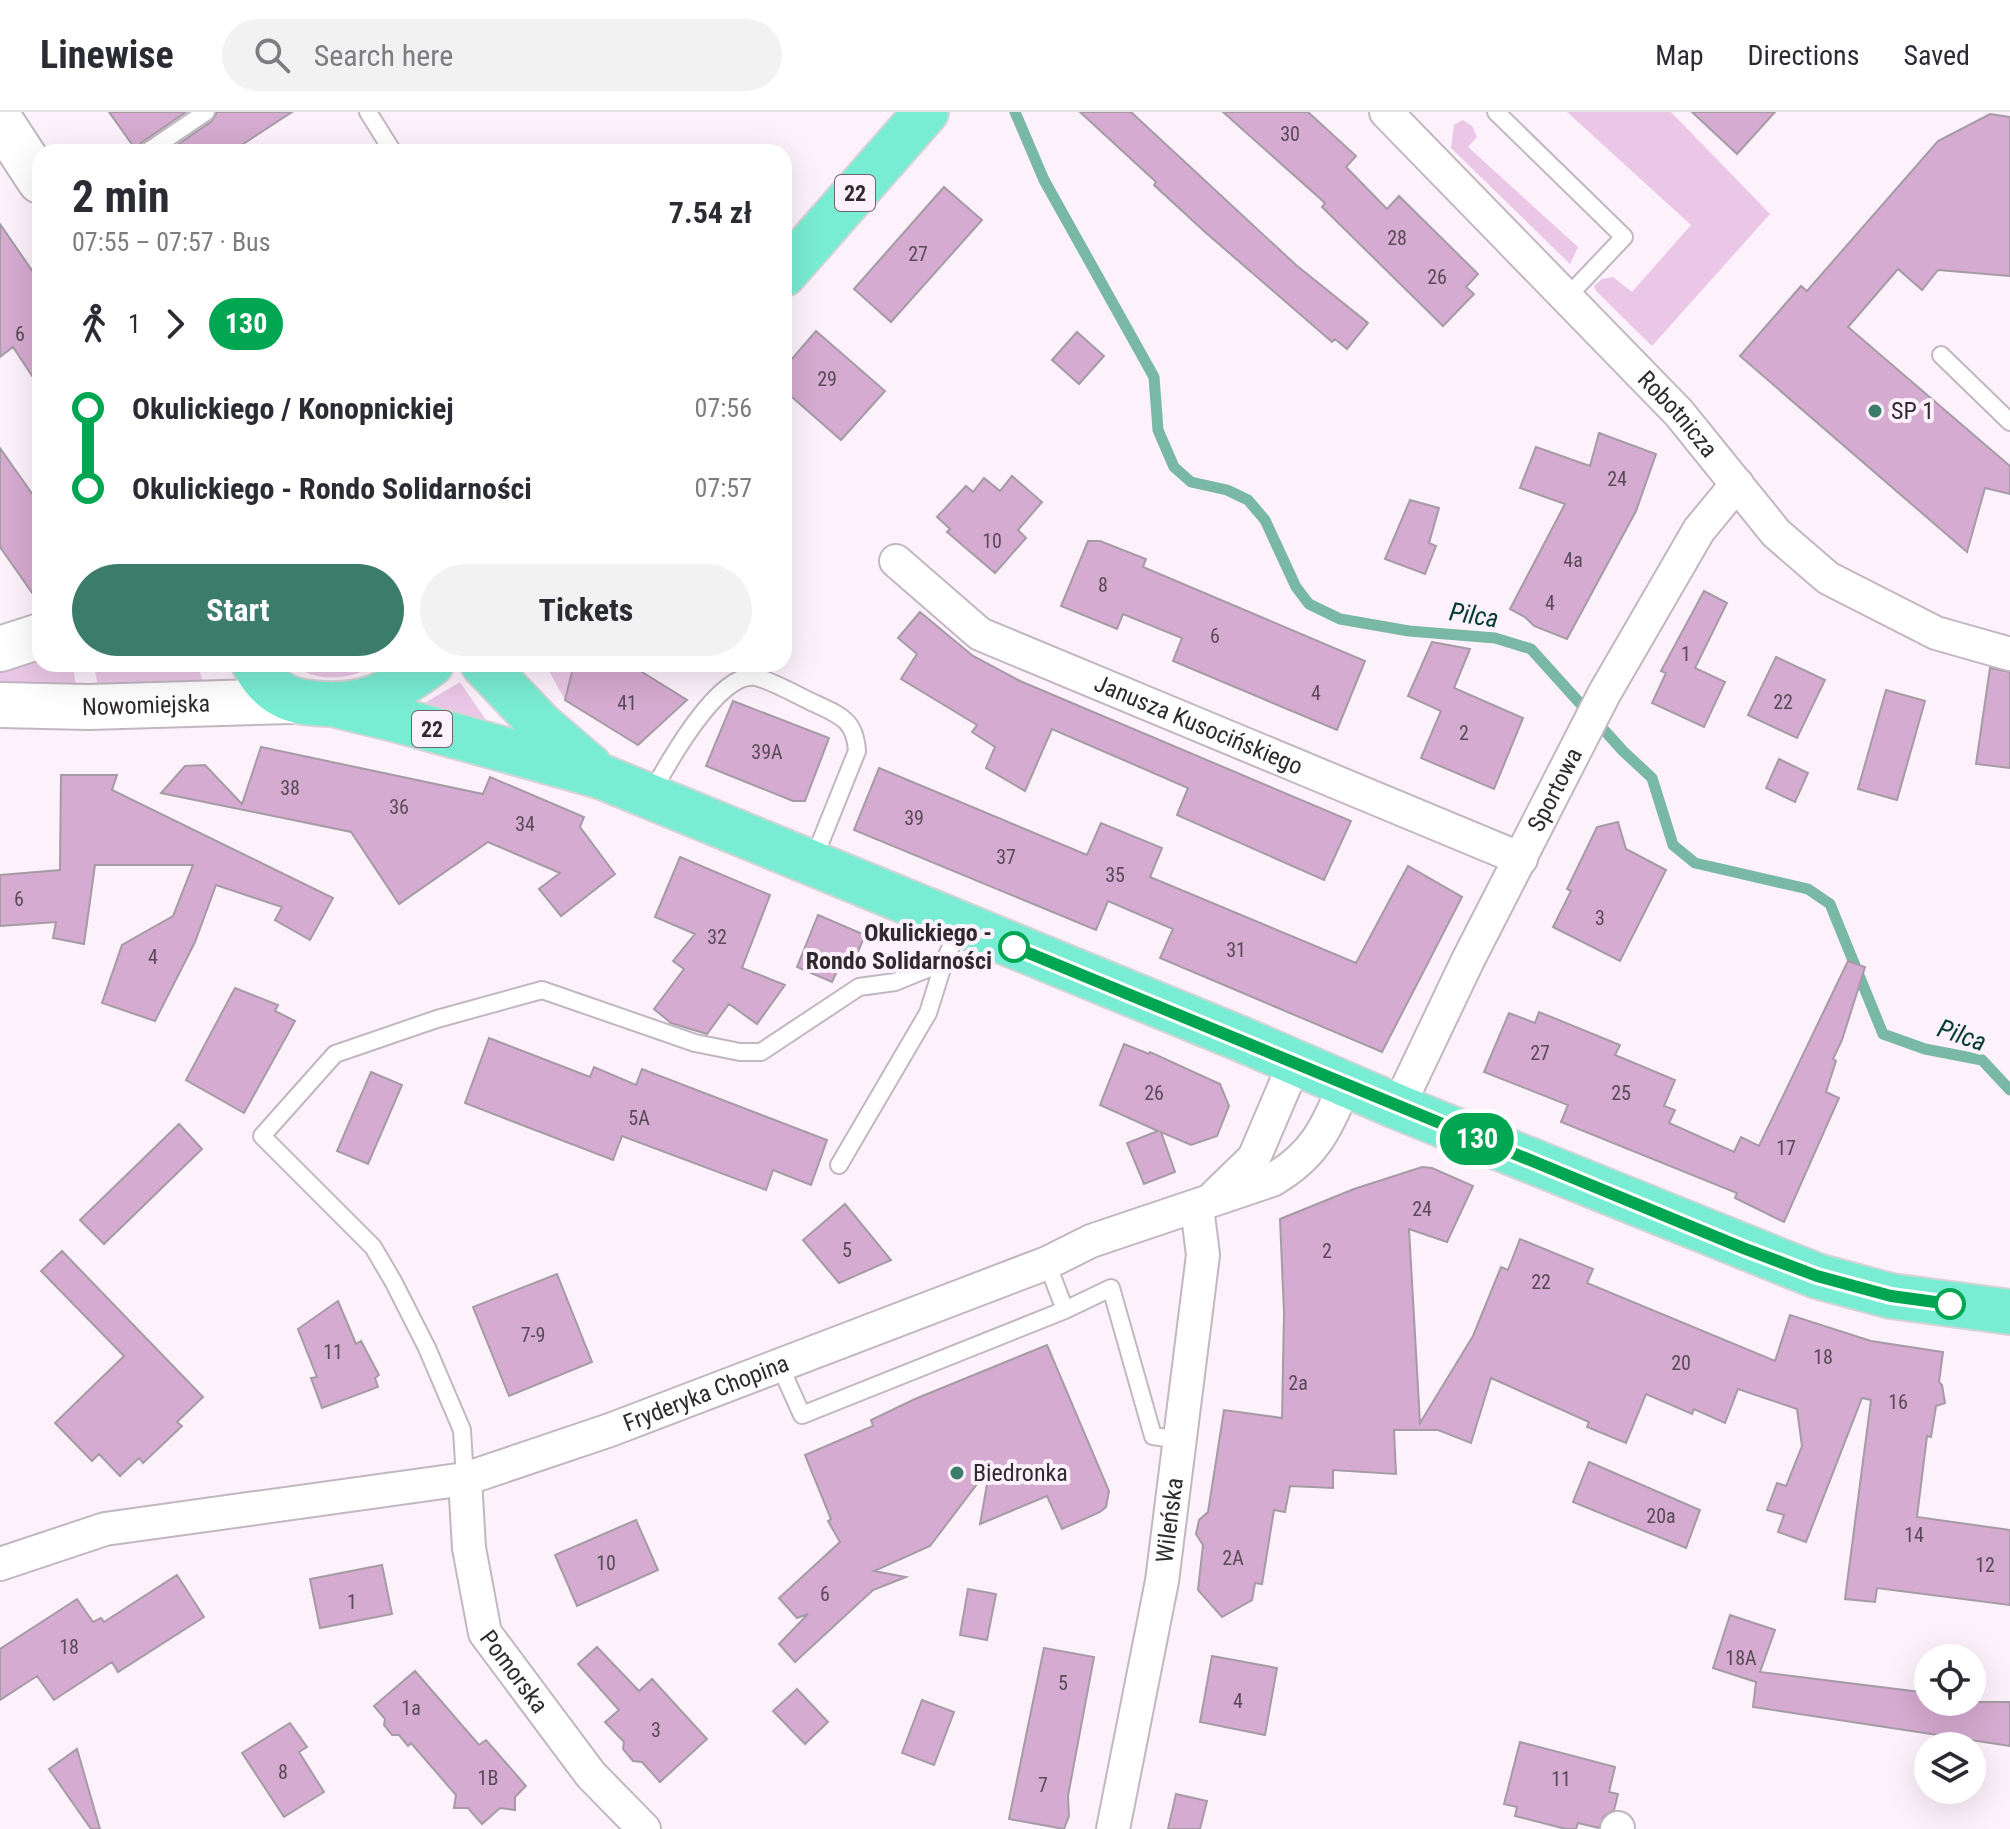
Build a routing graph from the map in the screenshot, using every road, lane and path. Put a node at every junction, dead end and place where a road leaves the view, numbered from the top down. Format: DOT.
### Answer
graph roads {
  1 [pos="206,112"];
  2 [pos="368,112"];
  3 [pos="926,112"];
  4 [pos="1496,112"];
  5 [pos="1406,118"];
  6 [pos="8,119"];
  7 [pos="159,144"];
  8 [pos="388,144"];
  9 [pos="32,166"];
  10 [pos="792,265"];
  11 [pos="1567,297"];
  12 [pos="1941,355"];
  13 [pos="2010,422"];
  14 [pos="1737,484"];
  15 [pos="896,561"];
  16 [pos="32,639"];
  17 [pos="0,649"];
  18 [pos="2010,654"];
  19 [pos="258,672"];
  20 [pos="419,672"];
  21 [pos="491,672"];
  22 [pos="291,701"];
  23 [pos="0,705"];
  24 [pos="340,706"];
  25 [pos="600,776"];
  26 [pos="650,797"];
  27 [pos="1521,859"];
  28 [pos="812,864"];
  29 [pos="952,944"];
  30 [pos="1295,1062"];
  31 [pos="1345,1084"];
  32 [pos="1398,1107"];
  33 [pos="839,1165"];
  34 [pos="1204,1204"];
  35 [pos="1047,1263"];
  36 [pos="1065,1310"];
  37 [pos="2010,1312"];
  38 [pos="779,1364"];
  39 [pos="1180,1440"];
  40 [pos="465,1479"];
  41 [pos="0,1564"];
  42 [pos="644,1829"];
  43 [pos="1113,1829"];
  1 -- 7 [label="lane"];
  2 -- 8 [label="lane"];
  3 -- 10 [label="main road, 22"];
  4 -- 11 [label="lane"];
  5 -- 11 [label="street, Robotnicza"];
  6 -- 9 [label="street"];
  11 -- 14 [label="street, Robotnicza"];
  12 -- 13 [label="lane"];
  14 -- 18 [label="street, Robotnicza"];
  14 -- 27 [label="street, Sportowa"];
  15 -- 27 [label="street, Janusza Kusocińskiego"];
  16 -- 17 [label="street"];
  19 -- 22 [label="main road"];
  20 -- 24 [label="main road"];
  21 -- 25 [label="main road"];
  22 -- 23 [label="street, Nowomiejska"];
  22 -- 24 [label="main road, 22"];
  24 -- 25 [label="main road, 22"];
  25 -- 26 [label="main road, 22"];
  26 -- 28 [label="main road, 22"];
  26 -- 28 [label="lane"];
  27 -- 32 [label="street, Sportowa"];
  28 -- 29 [label="main road, 22"];
  29 -- 30 [label="main road, 22"];
  29 -- 33 [label="lane"];
  29 -- 40 [label="lane"];
  30 -- 31 [label="main road, 22"];
  30 -- 34 [label="street"];
  31 -- 32 [label="main road, 22"];
  31 -- 34 [label="street, Fryderyka Chopina"];
  32 -- 37 [label="main road, 22"];
  34 -- 35 [label="street, Fryderyka Chopina"];
  34 -- 39 [label="street, Wileńska"];
  35 -- 36 [label="lane"];
  35 -- 38 [label="street, Fryderyka Chopina"];
  36 -- 38 [label="lane"];
  36 -- 39 [label="lane"];
  38 -- 40 [label="street, Fryderyka Chopina"];
  39 -- 43 [label="street, Wileńska"];
  40 -- 41 [label="street, Fryderyka Chopina"];
  40 -- 42 [label="street, Pomorska"];
}
